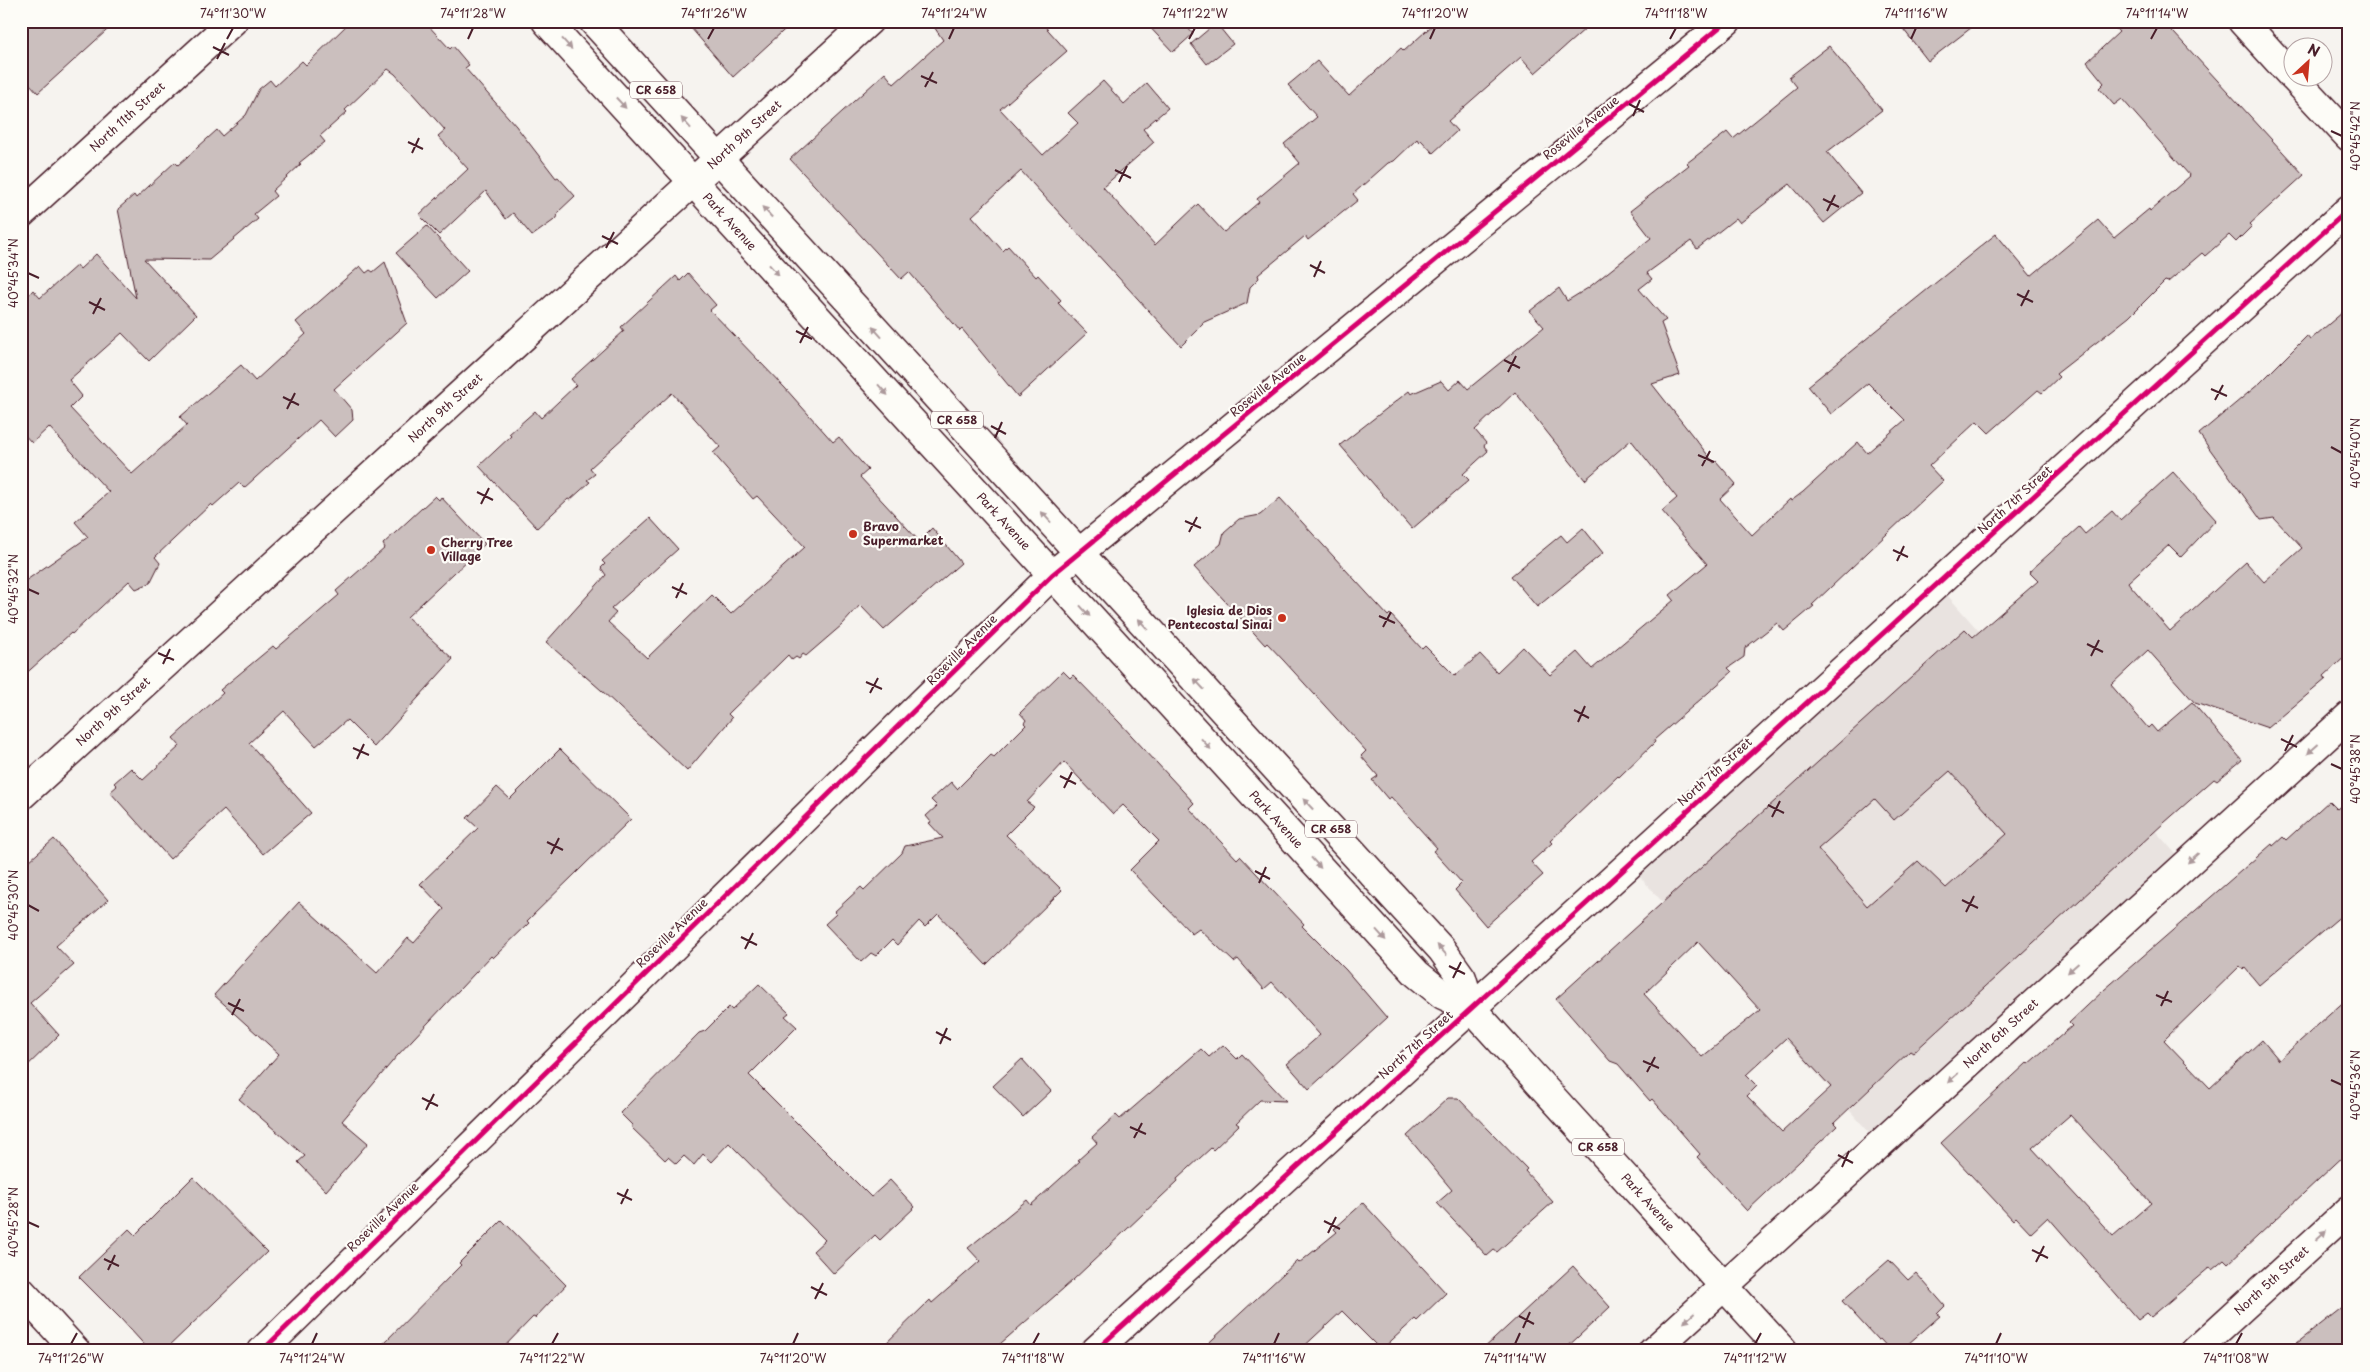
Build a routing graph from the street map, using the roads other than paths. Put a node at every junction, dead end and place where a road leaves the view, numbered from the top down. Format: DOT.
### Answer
graph roads {
  1 [pos="233,21"];
  2 [pos="546,21"];
  3 [pos="593,21"];
  4 [pos="869,21"];
  5 [pos="1728,21"];
  6 [pos="2242,21"];
  7 [pos="2282,65"];
  8 [pos="2303,88"];
  9 [pos="2349,137"];
  10 [pos="719,159"];
  11 [pos="694,182"];
  12 [pos="2349,209"];
  13 [pos="21,214"];
  14 [pos="1078,553"];
  15 [pos="1052,575"];
  16 [pos="2349,716"];
  17 [pos="21,796"];
  18 [pos="1472,1008"];
  19 [pos="2349,1210"];
  20 [pos="1724,1286"];
  21 [pos="21,1291"];
  22 [pos="76,1351"];
  23 [pos="262,1351"];
  24 [pos="1095,1351"];
  25 [pos="1653,1351"];
  26 [pos="1783,1351"];
  27 [pos="2194,1351"];
  1 -- 13 [label="street, North 11th Street"];
  2 -- 11 [label="street, Park Avenue / CR 658, one-way"];
  10 -- 3 [label="street, Park Avenue / CR 658, one-way"];
  4 -- 10 [label="street, North 9th Street"];
  5 -- 14 [label="street, Roseville Avenue"];
  6 -- 7 [label="street"];
  8 -- 9 [label="street"];
  10 -- 11 [label="street, North 9th Street"];
  14 -- 10 [label="street, Park Avenue / CR 658, one-way"];
  11 -- 15 [label="street, Park Avenue / CR 658, one-way"];
  11 -- 17 [label="street, North 9th Street"];
  12 -- 18 [label="street, North 7th Street"];
  14 -- 15 [label="street, Roseville Avenue"];
  18 -- 14 [label="street, Park Avenue / CR 658, one-way"];
  15 -- 18 [label="street, Park Avenue / CR 658, one-way"];
  15 -- 23 [label="street, Roseville Avenue"];
  16 -- 20 [label="street, North 6th Street, one-way"];
  18 -- 20 [label="street, Park Avenue / CR 658"];
  18 -- 24 [label="street, North 7th Street"];
  27 -- 19 [label="street, North 5th Street, one-way"];
  20 -- 25 [label="street, North 6th Street, one-way"];
  20 -- 26 [label="street, Park Avenue / CR 658"];
  21 -- 22 [label="street"];
}
